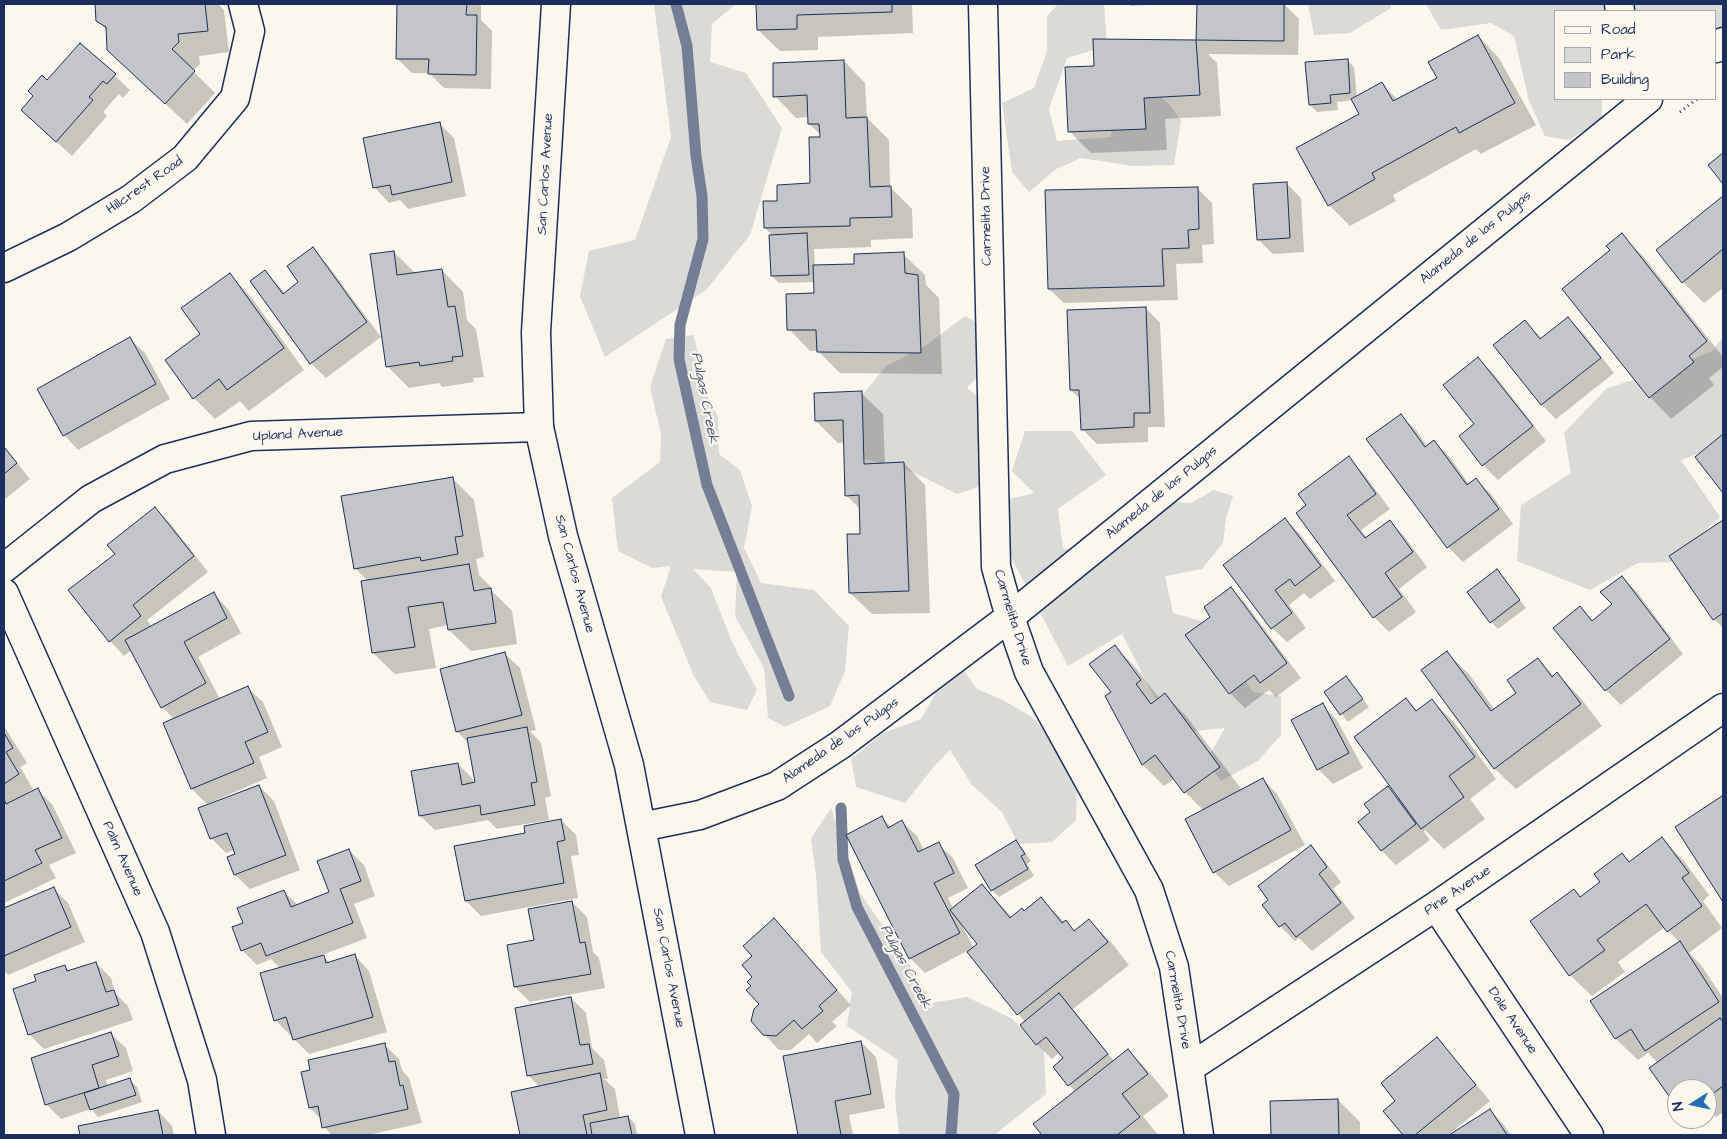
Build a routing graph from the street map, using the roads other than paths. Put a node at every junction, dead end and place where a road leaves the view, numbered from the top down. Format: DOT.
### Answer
graph roads {
  1 [pos="243,4"];
  2 [pos="556,4"];
  3 [pos="983,4"];
  4 [pos="1645,100"];
  5 [pos="1625,108"];
  6 [pos="4,268"];
  7 [pos="539,427"];
  8 [pos="4,568"];
  9 [pos="4,593"];
  10 [pos="1010,617"];
  11 [pos="1723,708"];
  12 [pos="641,827"];
  13 [pos="1436,906"];
  14 [pos="1189,1068"];
  15 [pos="210,1135"];
  16 [pos="700,1135"];
  17 [pos="1199,1135"];
  18 [pos="1589,1135"];
  1 -- 6 [label="street, Hillcrest Road"];
  2 -- 7 [label="street, San Carlos Avenue"];
  3 -- 10 [label="street, Carmelita Drive"];
  4 -- 5 [label="street, Alameda de las Pulgas"];
  5 -- 10 [label="street, Alameda de las Pulgas"];
  7 -- 8 [label="street, Upland Avenue"];
  7 -- 12 [label="street, San Carlos Avenue"];
  9 -- 15 [label="street, Palm Avenue"];
  10 -- 12 [label="street, Alameda de las Pulgas"];
  10 -- 14 [label="street, Carmelita Drive"];
  11 -- 13 [label="street, Pine Avenue"];
  12 -- 16 [label="street, San Carlos Avenue"];
  13 -- 14 [label="street, Pine Avenue"];
  13 -- 18 [label="street, Dale Avenue"];
  14 -- 17 [label="street, Carmelita Drive"];
}
